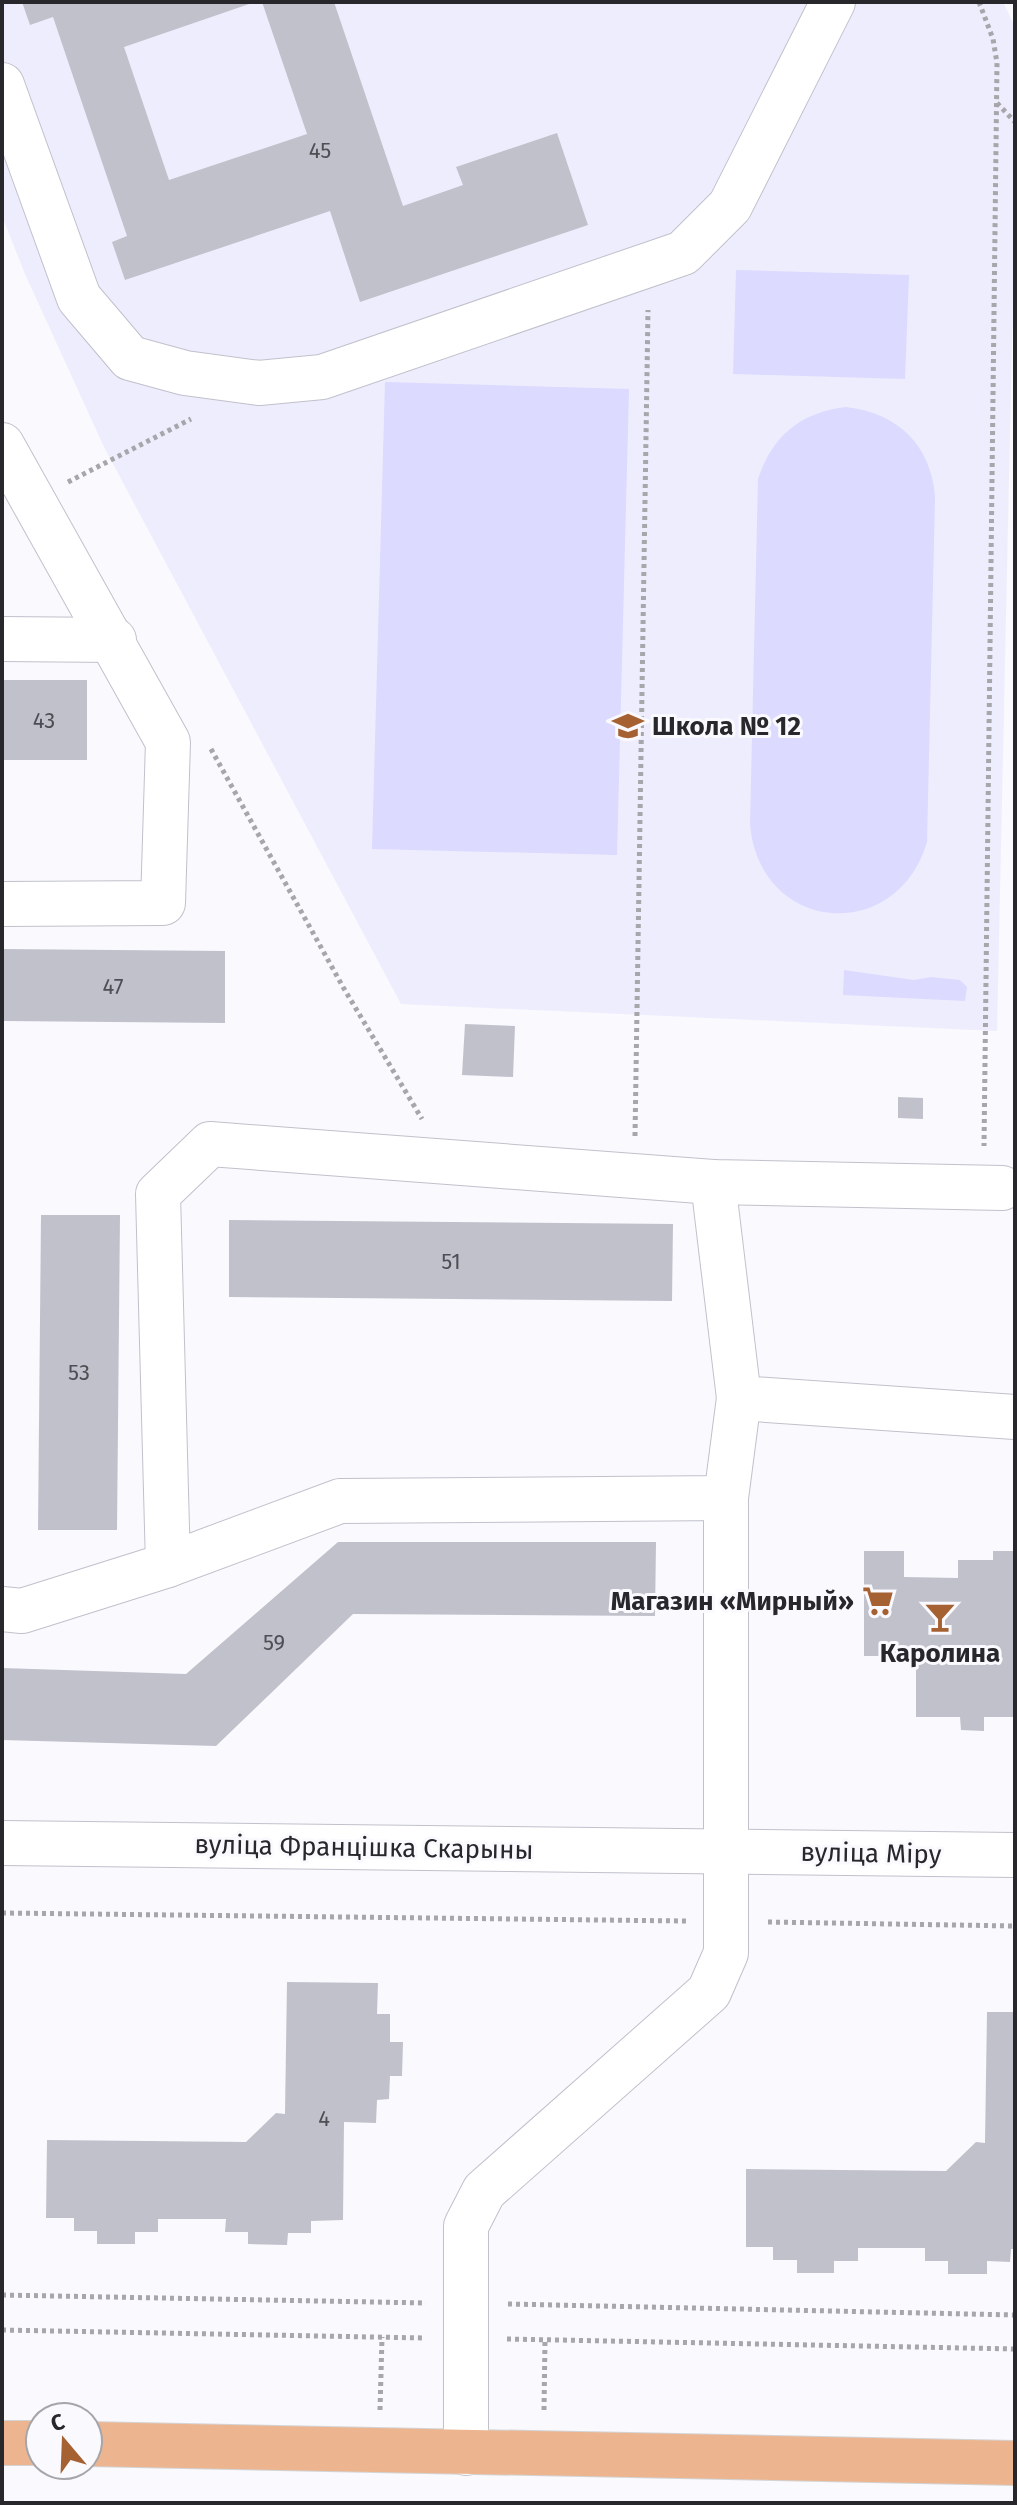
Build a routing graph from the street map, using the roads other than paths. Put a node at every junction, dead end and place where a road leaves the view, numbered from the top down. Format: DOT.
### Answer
graph roads {
  1 [pos="833,2"];
  2 [pos="2,85"];
  3 [pos="2,445"];
  4 [pos="2,639"];
  5 [pos="114,640"];
  6 [pos="2,904"];
  7 [pos="713,1182"];
  8 [pos="993,1188"];
  9 [pos="739,1398"];
  10 [pos="1015,1417"];
  11 [pos="726,1498"];
  12 [pos="168,1565"];
  13 [pos="2,1609"];
  14 [pos="2,1843"];
  15 [pos="727,1851"];
  16 [pos="1015,1855"];
  17 [pos="2,2443"];
  18 [pos="24,2443"];
  19 [pos="104,2444"];
  20 [pos="466,2453"];
  21 [pos="1015,2463"];
  1 -- 2 [label="street"];
  3 -- 5 [label="street"];
  4 -- 5 [label="street"];
  5 -- 6 [label="street"];
  7 -- 8 [label="street"];
  7 -- 9 [label="street"];
  7 -- 12 [label="street"];
  9 -- 10 [label="street"];
  9 -- 11 [label="street"];
  11 -- 12 [label="street"];
  11 -- 15 [label="street"];
  12 -- 13 [label="street"];
  14 -- 15 [label="street, вуліца Францішка Скарыны"];
  15 -- 16 [label="street, вуліца Міру"];
  15 -- 20 [label="street"];
  17 -- 18 [label="main road"];
  19 -- 20 [label="main road"];
  20 -- 21 [label="main road"];
}
